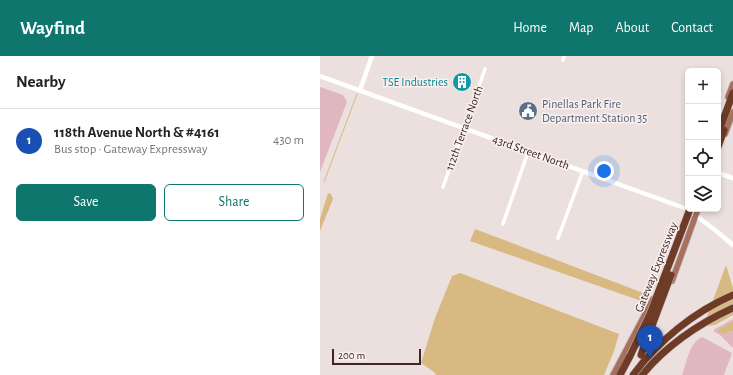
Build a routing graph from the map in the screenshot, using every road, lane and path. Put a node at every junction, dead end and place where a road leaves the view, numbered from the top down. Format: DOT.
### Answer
graph roads {
  1 [pos="372,56"];
  2 [pos="485,69"];
  3 [pos="320,76"];
  4 [pos="733,84"];
  5 [pos="360,90"];
  6 [pos="733,93"];
  7 [pos="733,106"];
  8 [pos="733,112"];
  9 [pos="721,118"];
  10 [pos="721,126"];
  11 [pos="464,128"];
  12 [pos="721,140"];
  13 [pos="721,145"];
  14 [pos="528,152"];
  15 [pos="583,171"];
  16 [pos="721,174"];
  17 [pos="733,178"];
  18 [pos="443,187"];
  19 [pos="685,207"];
  20 [pos="691,212"];
  21 [pos="691,212"];
  22 [pos="691,212"];
  23 [pos="691,212"];
  24 [pos="694,212"];
  25 [pos="503,224"];
  26 [pos="558,238"];
  27 [pos="733,245"];
  28 [pos="733,295"];
  29 [pos="733,308"];
  30 [pos="613,375"];
  31 [pos="620,375"];
  32 [pos="633,375"];
  33 [pos="638,375"];
  34 [pos="642,375"];
  1 -- 5 [label="street"];
  2 -- 11 [label="street, 112th Terrace North"];
  3 -- 5 [label="street, 43rd Street North"];
  4 -- 9 [label="main road"];
  5 -- 11 [label="street, 43rd Street North"];
  6 -- 10 [label="highway"];
  7 -- 12 [label="highway"];
  8 -- 13 [label="main road"];
  11 -- 14 [label="street, 43rd Street North"];
  11 -- 18 [label="street, 112th Terrace North"];
  14 -- 15 [label="street, 43rd Street North"];
  14 -- 25 [label="street"];
  15 -- 19 [label="street, 43rd Street North"];
  15 -- 26 [label="street"];
  16 -- 17 [label="street"];
  20 -- 32 [label="highway, Gateway Expressway, bridge"];
  21 -- 31 [label="highway, Gateway Expressway, bridge"];
  22 -- 30 [label="main road"];
  23 -- 33 [label="main road"];
  24 -- 27 [label="street, 43rd Street North"];
  28 -- 32 [label="highway, Gateway Expressway, bridge"];
  29 -- 34 [label="highway"];
}
